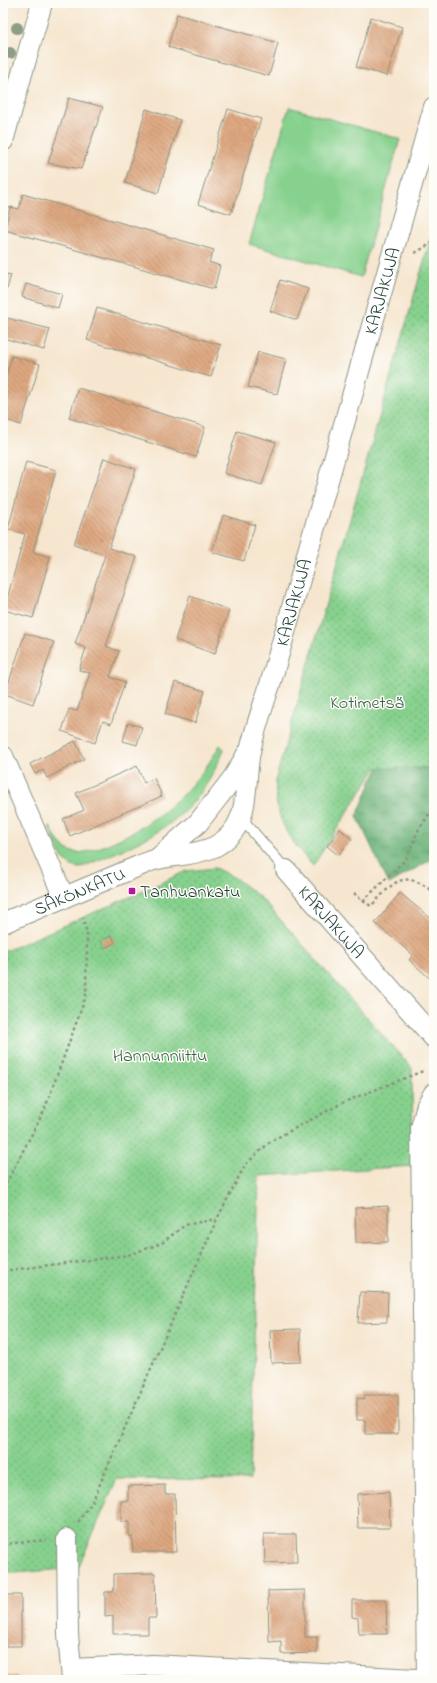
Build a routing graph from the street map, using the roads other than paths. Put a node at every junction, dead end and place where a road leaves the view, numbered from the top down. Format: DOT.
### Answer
graph roads {
  1 [pos="42,3"];
  2 [pos="434,106"];
  3 [pos="4,134"];
  4 [pos="251,748"];
  5 [pos="3,756"];
  6 [pos="241,818"];
  7 [pos="157,859"];
  8 [pos="286,870"];
  9 [pos="64,898"];
  10 [pos="3,923"];
  11 [pos="434,1038"];
  12 [pos="434,1093"];
  13 [pos="67,1539"];
  14 [pos="72,1674"];
  15 [pos="429,1680"];
  1 -- 3 [label="street"];
  2 -- 4 [label="street, KARJAKUJA"];
  4 -- 6 [label="street, KARJAKUJA"];
  4 -- 7 [label="street, SÄKÖNKATU"];
  5 -- 9 [label="street"];
  6 -- 7 [label="street, SÄKÖNKATU"];
  6 -- 8 [label="lane, KARJAKUJA"];
  7 -- 9 [label="street, SÄKÖNKATU"];
  8 -- 11 [label="street, KARJAKUJA"];
  9 -- 10 [label="street, SÄKÖNKATU"];
  12 -- 15 [label="street"];
  13 -- 14 [label="street"];
  14 -- 15 [label="street"];
}
